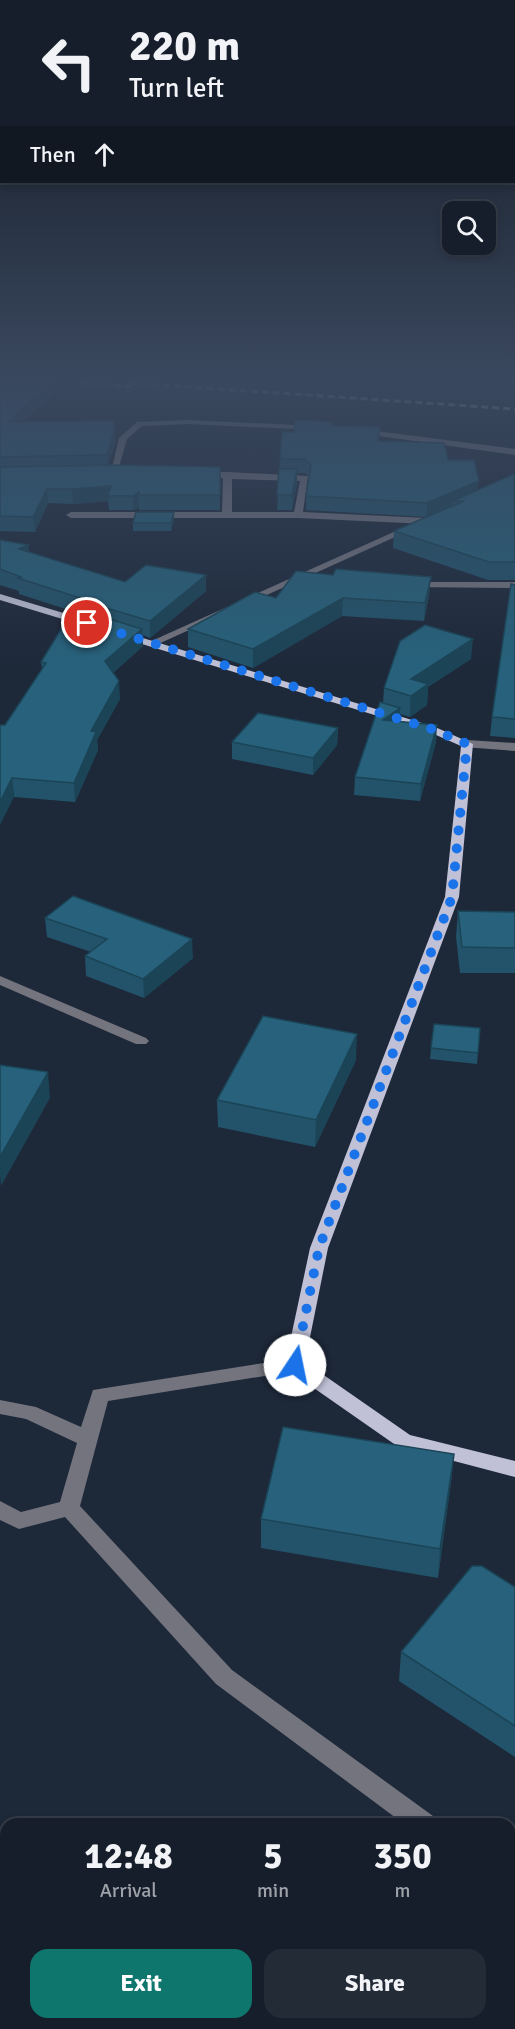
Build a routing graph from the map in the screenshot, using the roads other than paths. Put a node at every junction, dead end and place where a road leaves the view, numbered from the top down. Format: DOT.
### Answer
graph roads {
  1 [pos="228,478"];
  2 [pos="293,478"];
  3 [pos="71,515"];
  4 [pos="227,515"];
  5 [pos="298,515"];
  6 [pos="438,516"];
  7 [pos="427,521"];
  8 [pos="298,578"];
  9 [pos="320,579"];
  10 [pos="398,584"];
  11 [pos="515,585"];
  12 [pos="0,597"];
  13 [pos="152,643"];
  14 [pos="467,744"];
  15 [pos="515,747"];
  16 [pos="1,981"];
  17 [pos="141,1041"];
  18 [pos="295,1365"];
  19 [pos="0,1407"];
  20 [pos="88,1439"];
  21 [pos="515,1469"];
  22 [pos="69,1508"];
  23 [pos="0,1509"];
  24 [pos="416,1818"];
  1 -- 4 [label="street"];
  2 -- 5 [label="street"];
  3 -- 4 [label="street"];
  4 -- 5 [label="street"];
  5 -- 7 [label="street"];
  6 -- 7 [label="street"];
  7 -- 8 [label="street"];
  8 -- 9 [label="street"];
  8 -- 13 [label="street"];
  10 -- 11 [label="street"];
  12 -- 13 [label="main road"];
  13 -- 14 [label="main road"];
  14 -- 15 [label="street"];
  14 -- 18 [label="main road"];
  16 -- 17 [label="street"];
  18 -- 20 [label="street"];
  18 -- 21 [label="main road"];
  19 -- 20 [label="street"];
  20 -- 22 [label="street"];
  22 -- 23 [label="street"];
  22 -- 24 [label="street"];
}
